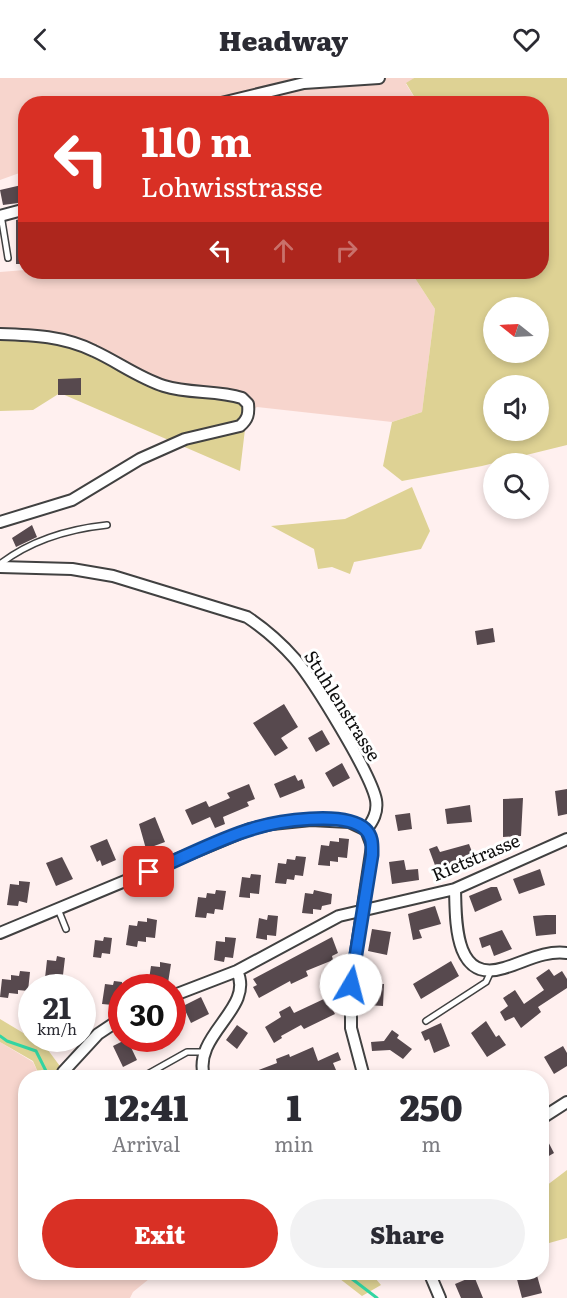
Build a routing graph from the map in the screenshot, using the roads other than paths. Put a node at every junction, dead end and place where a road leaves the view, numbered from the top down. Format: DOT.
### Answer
graph roads {
  1 [pos="379,78"];
  2 [pos="250,96"];
  3 [pos="18,211"];
  4 [pos="1,215"];
  5 [pos="8,258"];
  6 [pos="0,334"];
  7 [pos="0,522"];
  8 [pos="107,525"];
  9 [pos="0,566"];
  10 [pos="366,830"];
  11 [pos="567,839"];
  12 [pos="455,889"];
  13 [pos="58,909"];
  14 [pos="362,912"];
  15 [pos="66,929"];
  16 [pos="0,933"];
  17 [pos="567,953"];
  18 [pos="492,970"];
  19 [pos="237,971"];
  20 [pos="186,991"];
  21 [pos="426,1022"];
  22 [pos="108,1027"];
  23 [pos="203,1053"];
  24 [pos="65,1070"];
  25 [pos="155,1070"];
  26 [pos="202,1070"];
  27 [pos="359,1070"];
  28 [pos="567,1102"];
  29 [pos="549,1114"];
  30 [pos="432,1280"];
  31 [pos="440,1298"];
  1 -- 2 [label="street"];
  3 -- 4 [label="street"];
  4 -- 5 [label="lane"];
  6 -- 7 [label="street"];
  8 -- 9 [label="lane"];
  9 -- 10 [label="street, Stuhlenstrasse"];
  10 -- 13 [label="street"];
  10 -- 14 [label="street"];
  11 -- 12 [label="street, Rietstrasse"];
  12 -- 14 [label="street, Rietstrasse"];
  12 -- 18 [label="street"];
  13 -- 15 [label="lane"];
  13 -- 16 [label="street"];
  14 -- 19 [label="street, Rietstrasse"];
  14 -- 27 [label="street"];
  17 -- 18 [label="street"];
  18 -- 21 [label="lane"];
  19 -- 20 [label="street, Rietstrasse"];
  19 -- 23 [label="street"];
  22 -- 24 [label="street"];
  23 -- 25 [label="lane"];
  23 -- 26 [label="street"];
  28 -- 29 [label="street"];
  30 -- 31 [label="street"];
}
